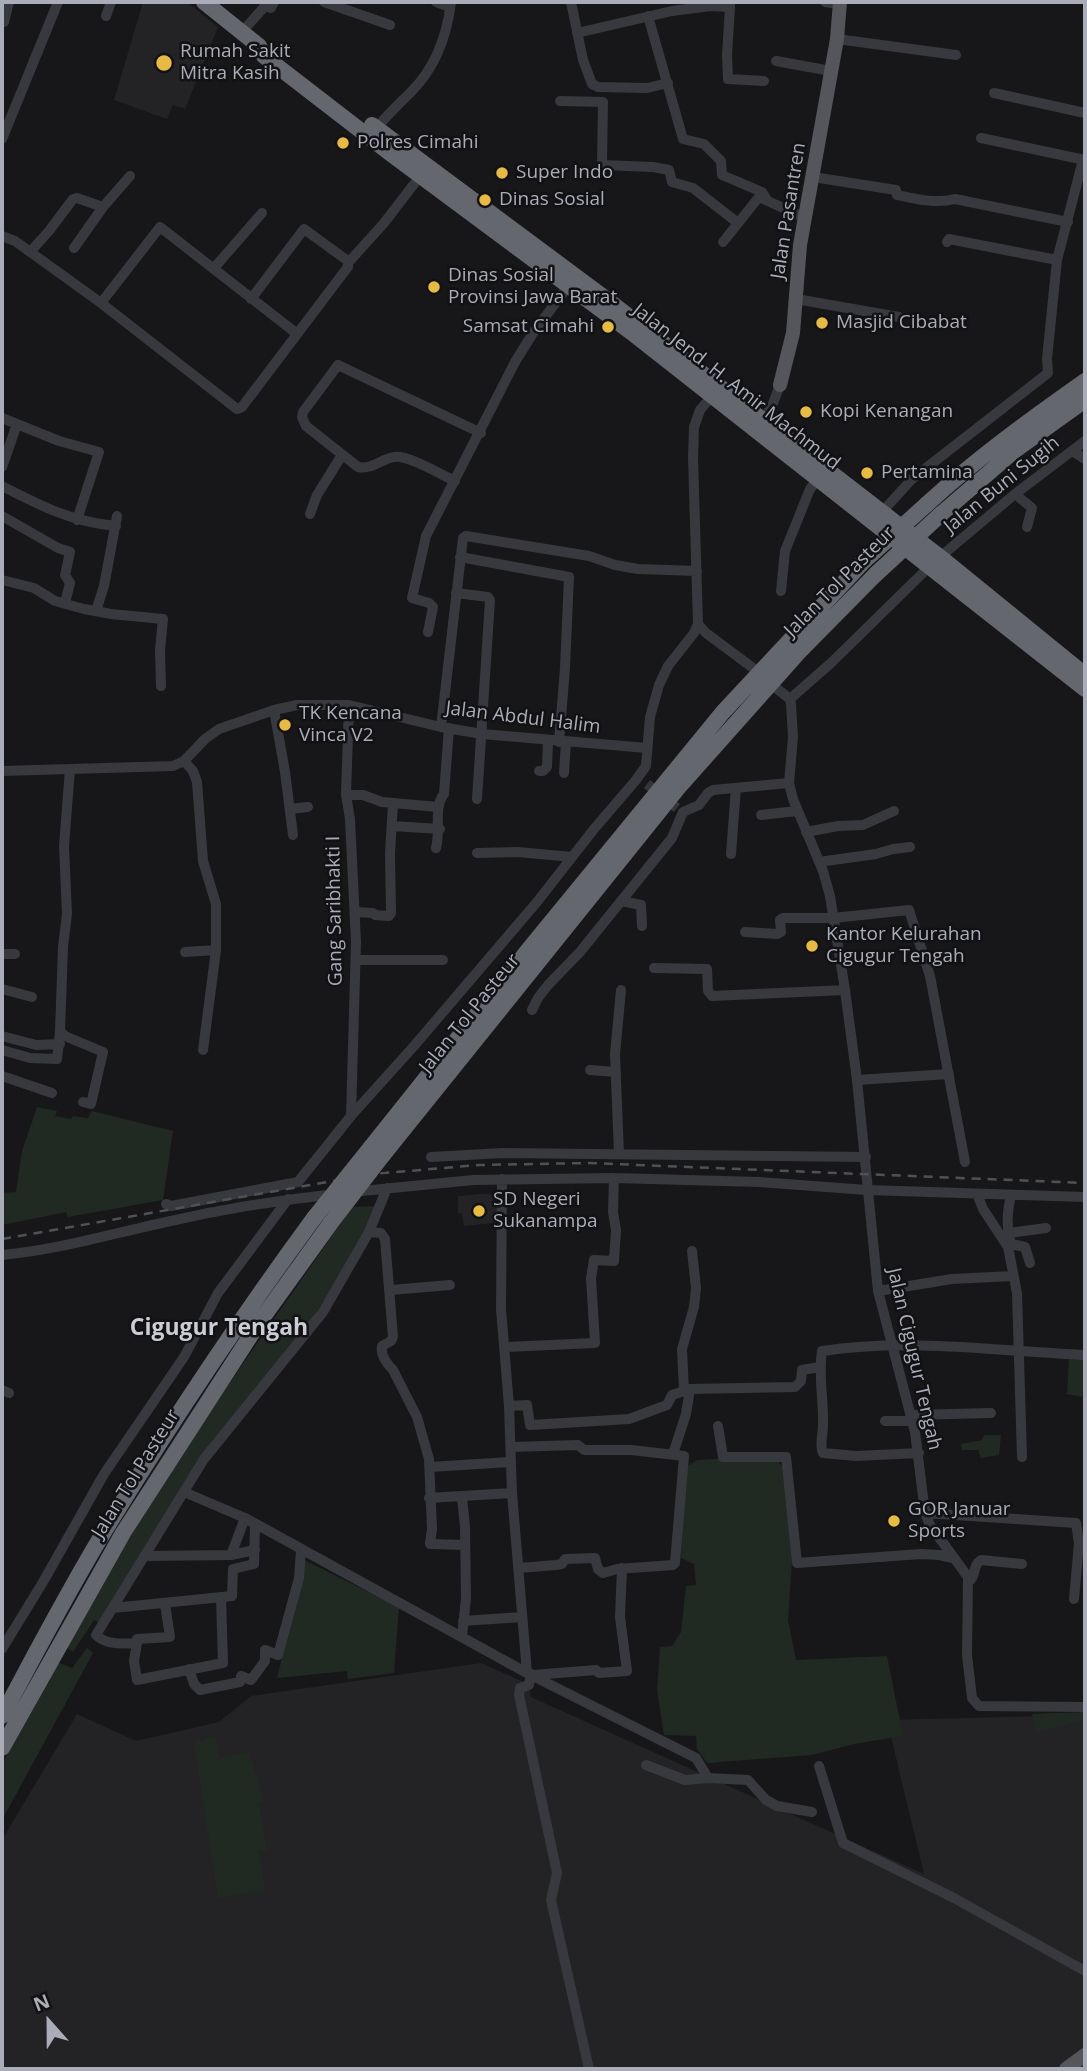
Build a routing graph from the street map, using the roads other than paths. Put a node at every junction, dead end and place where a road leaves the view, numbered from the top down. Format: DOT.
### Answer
graph roads {
  1 [pos="9,2"];
  2 [pos="58,2"];
  3 [pos="111,2"];
  4 [pos="204,2"];
  5 [pos="274,2"];
  6 [pos="324,2"];
  7 [pos="436,2"];
  8 [pos="571,2"];
  9 [pos="825,2"];
  10 [pos="840,3"];
  11 [pos="451,4"];
  12 [pos="730,4"];
  13 [pos="106,16"];
  14 [pos="648,16"];
  15 [pos="4,22"];
  16 [pos="390,25"];
  17 [pos="242,32"];
  18 [pos="577,33"];
  19 [pos="837,39"];
  20 [pos="259,46"];
  21 [pos="956,55"];
  22 [pos="776,61"];
  23 [pos="831,71"];
  24 [pos="764,81"];
  25 [pos="668,83"];
  26 [pos="994,93"];
  27 [pos="561,101"];
  28 [pos="1085,113"];
  29 [pos="376,129"];
  30 [pos="981,138"];
  31 [pos="2,139"];
  32 [pos="1084,160"];
  33 [pos="424,171"];
  34 [pos="130,176"];
  35 [pos="813,177"];
  36 [pos="767,200"];
  37 [pos="103,207"];
  38 [pos="262,213"];
  39 [pos="805,218"];
  40 [pos="1068,222"];
  41 [pos="738,223"];
  42 [pos="2,236"];
  43 [pos="723,242"];
  44 [pos="947,242"];
  45 [pos="74,248"];
  46 [pos="30,252"];
  47 [pos="1057,260"];
  48 [pos="348,263"];
  49 [pos="214,268"];
  50 [pos="569,285"];
  51 [pos="251,299"];
  52 [pos="796,299"];
  53 [pos="100,303"];
  54 [pos="899,317"];
  55 [pos="296,333"];
  56 [pos="1085,381"];
  57 [pos="780,385"];
  58 [pos="712,396"];
  59 [pos="1085,400"];
  60 [pos="2,418"];
  61 [pos="762,421"];
  62 [pos="16,424"];
  63 [pos="481,433"];
  64 [pos="1085,441"];
  65 [pos="1072,452"];
  66 [pos="342,455"];
  67 [pos="1085,459"];
  68 [pos="2,467"];
  69 [pos="455,481"];
  70 [pos="815,483"];
  71 [pos="2,486"];
  72 [pos="1015,494"];
  73 [pos="882,512"];
  74 [pos="310,514"];
  75 [pos="2,516"];
  76 [pos="77,520"];
  77 [pos="1027,527"];
  78 [pos="460,558"];
  79 [pos="935,562"];
  80 [pos="697,571"];
  81 [pos="2,580"];
  82 [pos="781,591"];
  83 [pos="456,593"];
  84 [pos="65,603"];
  85 [pos="96,611"];
  86 [pos="698,624"];
  87 [pos="428,632"];
  88 [pos="753,668"];
  89 [pos="1085,675"];
  90 [pos="161,686"];
  91 [pos="776,688"];
  92 [pos="1085,689"];
  93 [pos="790,699"];
  94 [pos="349,705"];
  95 [pos="274,710"];
  96 [pos="445,727"];
  97 [pos="482,734"];
  98 [pos="558,742"];
  99 [pos="648,748"];
  100 [pos="184,761"];
  101 [pos="70,769"];
  102 [pos="2,771"];
  103 [pos="539,771"];
  104 [pos="564,773"];
  105 [pos="789,783"];
  106 [pos="736,789"];
  107 [pos="346,795"];
  108 [pos="477,799"];
  109 [pos="393,804"];
  110 [pos="308,807"];
  111 [pos="438,807"];
  112 [pos="290,809"];
  113 [pos="797,811"];
  114 [pos="894,811"];
  115 [pos="761,815"];
  116 [pos="392,826"];
  117 [pos="440,829"];
  118 [pos="806,832"];
  119 [pos="293,835"];
  120 [pos="436,848"];
  121 [pos="910,848"];
  122 [pos="477,853"];
  123 [pos="731,854"];
  124 [pos="572,857"];
  125 [pos="819,862"];
  126 [pos="586,892"];
  127 [pos="621,901"];
  128 [pos="355,912"];
  129 [pos="833,918"];
  130 [pos="642,926"];
  131 [pos="746,932"];
  132 [pos="216,950"];
  133 [pos="185,952"];
  134 [pos="2,954"];
  135 [pos="15,954"];
  136 [pos="356,960"];
  137 [pos="443,960"];
  138 [pos="654,968"];
  139 [pos="2,989"];
  140 [pos="621,990"];
  141 [pos="845,990"];
  142 [pos="32,997"];
  143 [pos="533,1010"];
  144 [pos="2,1036"];
  145 [pos="60,1038"];
  146 [pos="2,1050"];
  147 [pos="203,1050"];
  148 [pos="590,1070"];
  149 [pos="616,1072"];
  150 [pos="949,1074"];
  151 [pos="2,1076"];
  152 [pos="857,1080"];
  153 [pos="52,1093"];
  154 [pos="83,1102"];
  155 [pos="351,1116"];
  156 [pos="377,1151"];
  157 [pos="619,1154"];
  158 [pos="431,1157"];
  159 [pos="866,1157"];
  160 [pos="965,1162"];
  161 [pos="614,1178"];
  162 [pos="502,1179"];
  163 [pos="387,1188"];
  164 [pos="867,1190"];
  165 [pos="977,1194"];
  166 [pos="1011,1195"];
  167 [pos="1085,1197"];
  168 [pos="288,1199"];
  169 [pos="166,1204"];
  170 [pos="1045,1227"];
  171 [pos="369,1231"];
  172 [pos="1009,1233"];
  173 [pos="692,1251"];
  174 [pos="2,1255"];
  175 [pos="1030,1263"];
  176 [pos="1013,1276"];
  177 [pos="450,1285"];
  178 [pos="391,1290"];
  179 [pos="877,1291"];
  180 [pos="892,1345"];
  181 [pos="506,1347"];
  182 [pos="1020,1352"];
  183 [pos="1085,1355"];
  184 [pos="820,1367"];
  185 [pos="687,1390"];
  186 [pos="509,1406"];
  187 [pos="991,1413"];
  188 [pos="912,1418"];
  189 [pos="885,1421"];
  190 [pos="718,1426"];
  191 [pos="511,1447"];
  192 [pos="919,1452"];
  193 [pos="673,1454"];
  194 [pos="1022,1457"];
  195 [pos="510,1462"];
  196 [pos="430,1466"];
  197 [pos="184,1492"];
  198 [pos="512,1493"];
  199 [pos="429,1497"];
  200 [pos="462,1497"];
  201 [pos="925,1513"];
  202 [pos="250,1521"];
  203 [pos="465,1545"];
  204 [pos="254,1550"];
  205 [pos="301,1550"];
  206 [pos="231,1555"];
  207 [pos="146,1556"];
  208 [pos="953,1558"];
  209 [pos="1022,1564"];
  210 [pos="519,1568"];
  211 [pos="622,1569"];
  212 [pos="968,1582"];
  213 [pos="221,1597"];
  214 [pos="1074,1599"];
  215 [pos="165,1604"];
  216 [pos="113,1608"];
  217 [pos="522,1617"];
  218 [pos="463,1621"];
  219 [pos="462,1637"];
  220 [pos="136,1643"];
  221 [pos="2,1649"];
  222 [pos="189,1669"];
  223 [pos="530,1674"];
  224 [pos="1085,1707"];
  225 [pos="2,1716"];
  226 [pos="2,1748"];
  227 [pos="646,1765"];
  228 [pos="819,1766"];
  229 [pos="708,1777"];
  230 [pos="812,1812"];
  231 [pos="1085,1971"];
  232 [pos="1085,2055"];
  233 [pos="589,2069"];
  234 [pos="1066,2069"];
  1 -- 15 [label="street"];
  2 -- 31 [label="street"];
  3 -- 13 [label="street"];
  4 -- 17 [label="highway, Jalan Jend. H. Amir Machmud"];
  5 -- 17 [label="street"];
  6 -- 16 [label="street"];
  7 -- 11 [label="street"];
  8 -- 18 [label="street"];
  9 -- 10 [label="street"];
  10 -- 19 [label="main road, Jalan Pasantren"];
  11 -- 29 [label="street"];
  12 -- 14 [label="street"];
  12 -- 24 [label="street"];
  14 -- 18 [label="street"];
  14 -- 25 [label="street"];
  17 -- 20 [label="highway, Jalan Jend. H. Amir Machmud"];
  18 -- 25 [label="street"];
  19 -- 21 [label="street"];
  19 -- 23 [label="main road, Jalan Pasantren"];
  20 -- 29 [label="highway, Jalan Jend. H. Amir Machmud"];
  20 -- 33 [label="highway, Jalan Jend. H. Amir Machmud"];
  22 -- 23 [label="street"];
  23 -- 35 [label="main road, Jalan Pasantren"];
  25 -- 36 [label="street"];
  26 -- 28 [label="street"];
  27 -- 41 [label="street"];
  29 -- 33 [label="highway, Jalan Jend. H. Amir Machmud"];
  30 -- 32 [label="street"];
  32 -- 40 [label="street"];
  33 -- 48 [label="street"];
  33 -- 50 [label="highway, Jalan Jend. H. Amir Machmud"];
  33 -- 61 [label="highway, Jalan Jend. H. Amir Machmud"];
  34 -- 37 [label="street"];
  35 -- 39 [label="main road, Jalan Pasantren"];
  35 -- 40 [label="street"];
  36 -- 39 [label="street"];
  36 -- 41 [label="street"];
  37 -- 45 [label="street"];
  37 -- 46 [label="street"];
  38 -- 49 [label="street"];
  39 -- 52 [label="main road, Jalan Pasantren"];
  40 -- 47 [label="street"];
  41 -- 43 [label="street"];
  42 -- 46 [label="street"];
  44 -- 47 [label="street"];
  46 -- 53 [label="street"];
  47 -- 73 [label="street"];
  48 -- 51 [label="street"];
  48 -- 55 [label="street"];
  49 -- 51 [label="street"];
  49 -- 53 [label="street"];
  50 -- 58 [label="highway, Jalan Jend. H. Amir Machmud"];
  50 -- 63 [label="street"];
  51 -- 55 [label="street"];
  52 -- 54 [label="street"];
  52 -- 57 [label="main road, Jalan Pasantren"];
  53 -- 55 [label="street"];
  56 -- 126 [label="highway, Jalan Tol Pasteur, bridge"];
  57 -- 61 [label="street, Jalan Pasantren"];
  58 -- 70 [label="highway, Jalan Jend. H. Amir Machmud"];
  58 -- 80 [label="street"];
  59 -- 126 [label="highway, Jalan Tol Pasteur, bridge"];
  60 -- 62 [label="street"];
  61 -- 73 [label="highway, Jalan Jend. H. Amir Machmud"];
  62 -- 68 [label="street"];
  62 -- 76 [label="street"];
  63 -- 66 [label="street"];
  63 -- 69 [label="street"];
  64 -- 65 [label="street, Jalan Buni Sugih"];
  65 -- 67 [label="street"];
  65 -- 72 [label="street, Jalan Buni Sugih"];
  66 -- 69 [label="street"];
  66 -- 74 [label="street"];
  69 -- 87 [label="street"];
  70 -- 79 [label="highway, Jalan Jend. H. Amir Machmud"];
  70 -- 82 [label="street"];
  71 -- 76 [label="street"];
  72 -- 77 [label="street"];
  72 -- 79 [label="street, Jalan Buni Sugih"];
  73 -- 79 [label="highway, Jalan Jend. H. Amir Machmud"];
  75 -- 84 [label="street"];
  76 -- 85 [label="street"];
  78 -- 80 [label="street"];
  78 -- 83 [label="street"];
  78 -- 98 [label="street"];
  79 -- 89 [label="highway, Jalan Jend. H. Amir Machmud"];
  79 -- 92 [label="highway, Jalan Jend. H. Amir Machmud"];
  79 -- 93 [label="street, Jalan Buni Sugih"];
  80 -- 86 [label="street"];
  81 -- 84 [label="street"];
  83 -- 96 [label="street"];
  83 -- 97 [label="street"];
  84 -- 85 [label="street"];
  85 -- 90 [label="street"];
  86 -- 88 [label="street"];
  86 -- 99 [label="street"];
  91 -- 93 [label="street"];
  93 -- 105 [label="street"];
  94 -- 95 [label="street, Jalan Abdul Halim"];
  94 -- 96 [label="street, Jalan Abdul Halim"];
  94 -- 107 [label="street, Gang Saribhakti I"];
  95 -- 100 [label="street, Jalan Abdul Halim"];
  95 -- 112 [label="street"];
  96 -- 97 [label="street, Jalan Abdul Halim"];
  96 -- 111 [label="street"];
  97 -- 98 [label="street, Jalan Abdul Halim"];
  97 -- 108 [label="street"];
  98 -- 99 [label="street, Jalan Abdul Halim"];
  98 -- 103 [label="street"];
  98 -- 104 [label="street"];
  99 -- 124 [label="street"];
  100 -- 101 [label="street"];
  100 -- 132 [label="street"];
  101 -- 102 [label="street"];
  101 -- 145 [label="street"];
  105 -- 106 [label="street"];
  105 -- 113 [label="street, Jalan Cigugur Tengah"];
  106 -- 123 [label="street"];
  106 -- 127 [label="street"];
  107 -- 109 [label="street"];
  107 -- 128 [label="street, Gang Saribhakti I"];
  109 -- 111 [label="street"];
  109 -- 116 [label="street"];
  110 -- 112 [label="street"];
  111 -- 117 [label="street"];
  112 -- 119 [label="street"];
  113 -- 115 [label="street"];
  113 -- 118 [label="street, Jalan Cigugur Tengah"];
  114 -- 118 [label="street"];
  116 -- 117 [label="street"];
  116 -- 128 [label="street"];
  117 -- 120 [label="street"];
  118 -- 125 [label="street, Jalan Cigugur Tengah"];
  121 -- 125 [label="street"];
  122 -- 124 [label="street"];
  124 -- 155 [label="street"];
  125 -- 129 [label="street, Jalan Cigugur Tengah"];
  126 -- 156 [label="highway, Jalan Tol Pasteur"];
  127 -- 130 [label="street"];
  127 -- 143 [label="street"];
  128 -- 136 [label="street, Gang Saribhakti I"];
  129 -- 131 [label="street"];
  129 -- 141 [label="street, Jalan Cigugur Tengah"];
  129 -- 150 [label="street"];
  132 -- 133 [label="street"];
  132 -- 147 [label="street"];
  134 -- 135 [label="street"];
  136 -- 137 [label="street"];
  136 -- 155 [label="street, Gang Saribhakti I"];
  138 -- 141 [label="street"];
  139 -- 142 [label="street"];
  140 -- 149 [label="street"];
  141 -- 152 [label="street, Jalan Cigugur Tengah"];
  144 -- 145 [label="street"];
  145 -- 146 [label="street"];
  145 -- 154 [label="street"];
  148 -- 149 [label="street"];
  149 -- 157 [label="street"];
  150 -- 152 [label="street"];
  150 -- 160 [label="street"];
  151 -- 153 [label="street"];
  152 -- 159 [label="street, Jalan Cigugur Tengah"];
  155 -- 169 [label="street"];
  156 -- 225 [label="highway, Jalan Tol Pasteur, bridge"];
  156 -- 226 [label="highway, Jalan Tol Pasteur, bridge"];
  157 -- 158 [label="street"];
  157 -- 159 [label="street"];
  159 -- 164 [label="street, Jalan Cigugur Tengah"];
  161 -- 162 [label="street"];
  161 -- 164 [label="street"];
  161 -- 181 [label="street"];
  162 -- 163 [label="street"];
  162 -- 181 [label="street"];
  163 -- 168 [label="street"];
  163 -- 171 [label="street"];
  164 -- 165 [label="street"];
  164 -- 179 [label="street, Jalan Cigugur Tengah"];
  165 -- 166 [label="street"];
  165 -- 176 [label="street"];
  166 -- 167 [label="street"];
  166 -- 172 [label="street"];
  168 -- 174 [label="street"];
  168 -- 221 [label="street"];
  170 -- 172 [label="street"];
  171 -- 178 [label="street"];
  171 -- 197 [label="street"];
  172 -- 175 [label="street"];
  173 -- 185 [label="street"];
  176 -- 179 [label="street"];
  176 -- 182 [label="street"];
  177 -- 178 [label="street"];
  178 -- 196 [label="street"];
  179 -- 180 [label="street, Jalan Cigugur Tengah"];
  180 -- 182 [label="street"];
  180 -- 184 [label="street"];
  180 -- 188 [label="street, Jalan Cigugur Tengah"];
  181 -- 186 [label="street"];
  182 -- 183 [label="street"];
  182 -- 194 [label="street"];
  184 -- 185 [label="street"];
  184 -- 192 [label="street"];
  185 -- 186 [label="street"];
  185 -- 193 [label="street"];
  186 -- 191 [label="street"];
  187 -- 188 [label="street"];
  188 -- 189 [label="street"];
  188 -- 192 [label="street, Jalan Cigugur Tengah"];
  190 -- 208 [label="street"];
  191 -- 193 [label="street"];
  191 -- 195 [label="street"];
  192 -- 201 [label="street, Jalan Cigugur Tengah"];
  193 -- 211 [label="street"];
  195 -- 196 [label="street"];
  195 -- 198 [label="street"];
  196 -- 199 [label="street"];
  197 -- 202 [label="street"];
  197 -- 207 [label="street"];
  198 -- 200 [label="street"];
  198 -- 210 [label="street"];
  199 -- 200 [label="street"];
  199 -- 203 [label="street"];
  200 -- 203 [label="street"];
  201 -- 208 [label="street, Jalan Cigugur Tengah"];
  201 -- 214 [label="street"];
  202 -- 204 [label="street"];
  202 -- 205 [label="street"];
  202 -- 206 [label="street"];
  203 -- 218 [label="street"];
  204 -- 206 [label="street"];
  204 -- 213 [label="street"];
  205 -- 219 [label="street"];
  205 -- 222 [label="street"];
  206 -- 207 [label="street"];
  207 -- 216 [label="street"];
  208 -- 212 [label="street, Jalan Cigugur Tengah"];
  209 -- 212 [label="street"];
  210 -- 211 [label="street"];
  210 -- 217 [label="street"];
  211 -- 223 [label="street"];
  212 -- 224 [label="street"];
  213 -- 215 [label="street"];
  213 -- 222 [label="street"];
  215 -- 216 [label="street"];
  215 -- 220 [label="street"];
  216 -- 220 [label="street"];
  217 -- 218 [label="street"];
  217 -- 223 [label="street"];
  218 -- 219 [label="street"];
  219 -- 223 [label="street"];
  220 -- 222 [label="street"];
  223 -- 229 [label="street"];
  223 -- 233 [label="street"];
  227 -- 229 [label="street"];
  228 -- 231 [label="street"];
  229 -- 230 [label="street"];
  232 -- 234 [label="main road"];
}
